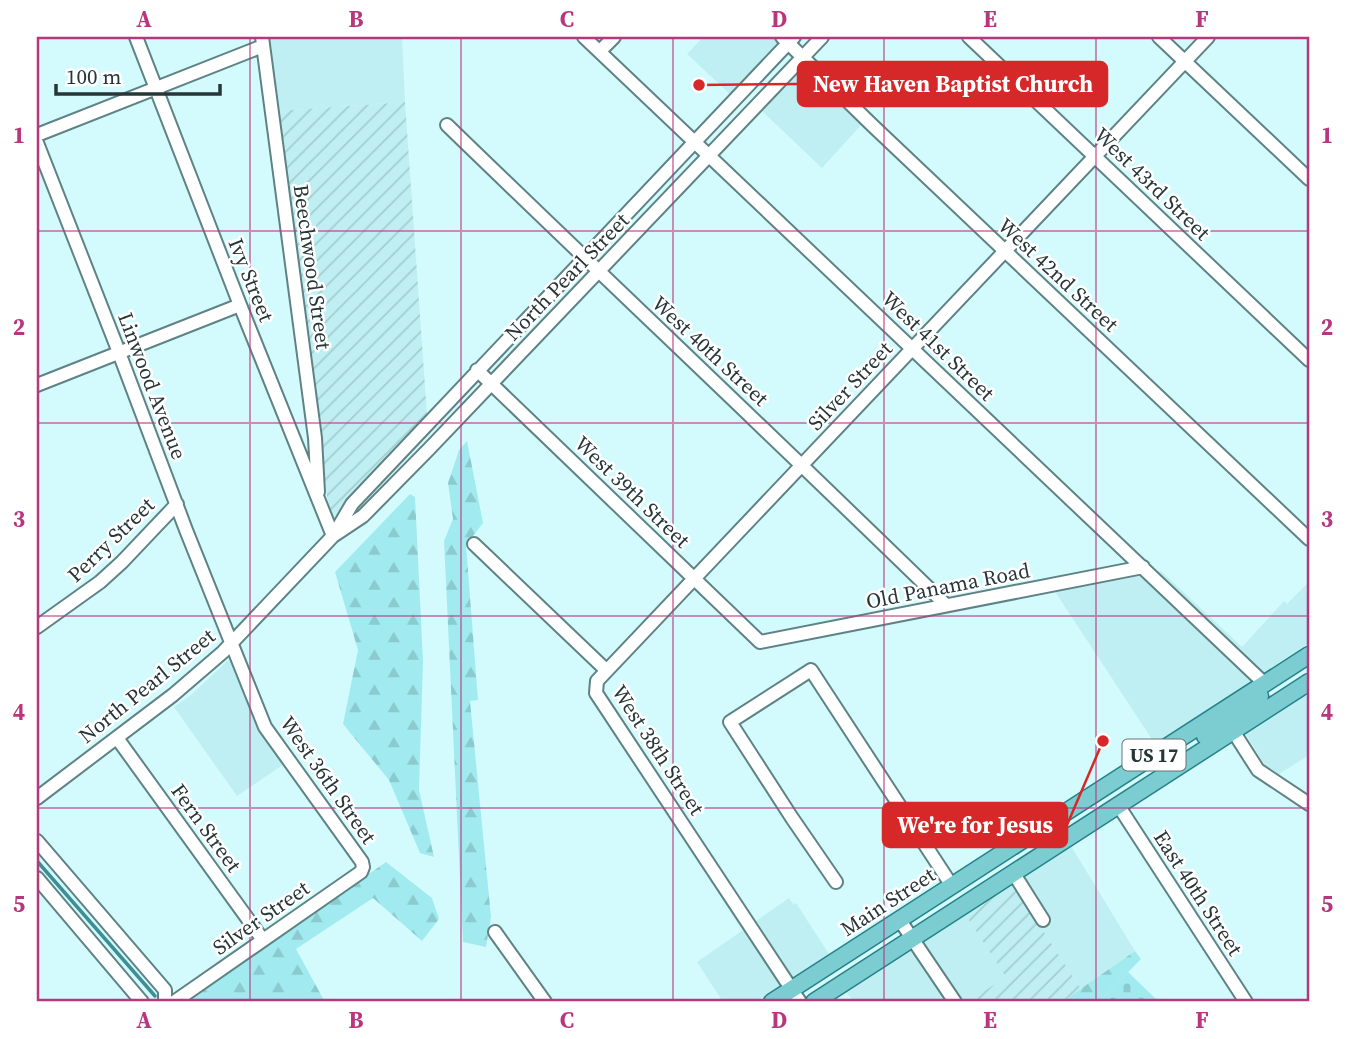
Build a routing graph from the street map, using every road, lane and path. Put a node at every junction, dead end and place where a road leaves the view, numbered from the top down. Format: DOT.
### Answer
graph roads {
  1 [pos="136,37"];
  2 [pos="584,37"];
  3 [pos="614,37"];
  4 [pos="822,37"];
  5 [pos="969,37"];
  6 [pos="1159,37"];
  7 [pos="1208,37"];
  8 [pos="788,39"];
  9 [pos="262,41"];
  10 [pos="600,51"];
  11 [pos="803,57"];
  12 [pos="1185,61"];
  13 [pos="156,88"];
  14 [pos="447,125"];
  15 [pos="37,135"];
  16 [pos="37,142"];
  17 [pos="695,142"];
  18 [pos="709,155"];
  19 [pos="1095,156"];
  20 [pos="1309,179"];
  21 [pos="1005,251"];
  22 [pos="584,258"];
  23 [pos="598,271"];
  24 [pos="240,305"];
  25 [pos="912,348"];
  26 [pos="119,352"];
  27 [pos="1309,360"];
  28 [pos="477,370"];
  29 [pos="491,384"];
  30 [pos="37,385"];
  31 [pos="802,465"];
  32 [pos="319,503"];
  33 [pos="177,504"];
  34 [pos="333,536"];
  35 [pos="1309,539"];
  36 [pos="474,544"];
  37 [pos="1143,567"];
  38 [pos="695,579"];
  39 [pos="946,606"];
  40 [pos="37,627"];
  41 [pos="760,642"];
  42 [pos="232,643"];
  43 [pos="1309,655"];
  44 [pos="606,670"];
  45 [pos="1309,682"];
  46 [pos="1265,684"];
  47 [pos="1233,732"];
  48 [pos="117,738"];
  49 [pos="1145,788"];
  50 [pos="37,798"];
  51 [pos="1309,804"];
  52 [pos="1118,805"];
  53 [pos="37,841"];
  54 [pos="362,862"];
  55 [pos="1014,874"];
  56 [pos="37,878"];
  57 [pos="836,882"];
  58 [pos="952,886"];
  59 [pos="899,919"];
  60 [pos="1043,920"];
  61 [pos="495,932"];
  62 [pos="912,938"];
  63 [pos="263,940"];
  64 [pos="796,996"];
  65 [pos="142,1002"];
  66 [pos="165,1002"];
  67 [pos="174,1002"];
  68 [pos="545,1002"];
  69 [pos="772,1002"];
  70 [pos="814,1002"];
  71 [pos="955,1002"];
  72 [pos="1246,1002"];
  1 -- 13 [label="street, Ivy Street"];
  2 -- 10 [label="street, West 41st Street"];
  3 -- 10 [label="street"];
  4 -- 11 [label="street, North Pearl Street"];
  5 -- 19 [label="street, West 43rd Street"];
  6 -- 12 [label="street"];
  7 -- 12 [label="street, Silver Street"];
  8 -- 11 [label="street, West 42nd Street"];
  8 -- 17 [label="street, North Pearl Street"];
  9 -- 13 [label="street"];
  9 -- 32 [label="street, Beechwood Street"];
  10 -- 17 [label="street, West 41st Street"];
  11 -- 18 [label="street, North Pearl Street"];
  11 -- 21 [label="street, West 42nd Street"];
  12 -- 19 [label="street, Silver Street"];
  12 -- 20 [label="street"];
  13 -- 15 [label="street"];
  13 -- 24 [label="street, Ivy Street"];
  14 -- 22 [label="street, West 40th Street"];
  16 -- 26 [label="street, Linwood Avenue"];
  17 -- 18 [label="street, West 41st Street"];
  17 -- 22 [label="street, North Pearl Street"];
  18 -- 23 [label="street, North Pearl Street"];
  18 -- 25 [label="street, West 41st Street"];
  19 -- 21 [label="street, Silver Street"];
  19 -- 27 [label="street, West 43rd Street"];
  21 -- 25 [label="street, Silver Street"];
  21 -- 35 [label="street, West 42nd Street"];
  22 -- 23 [label="street, West 40th Street"];
  22 -- 28 [label="street, North Pearl Street"];
  23 -- 29 [label="street, North Pearl Street"];
  23 -- 31 [label="street, West 40th Street"];
  24 -- 26 [label="street"];
  24 -- 32 [label="street, Ivy Street"];
  25 -- 31 [label="street, Silver Street"];
  25 -- 37 [label="street, West 41st Street"];
  26 -- 30 [label="street"];
  26 -- 33 [label="street, Linwood Avenue"];
  28 -- 29 [label="street, West 39th Street"];
  28 -- 34 [label="street, North Pearl Street"];
  29 -- 34 [label="street, North Pearl Street"];
  29 -- 38 [label="street, West 39th Street"];
  31 -- 38 [label="street, Silver Street"];
  31 -- 39 [label="street, West 40th Street"];
  32 -- 34 [label="street, Ivy Street"];
  33 -- 40 [label="street, Perry Street"];
  33 -- 42 [label="street, Linwood Avenue"];
  34 -- 42 [label="street, North Pearl Street"];
  36 -- 44 [label="street, West 38th Street"];
  37 -- 39 [label="street, Old Panama Road"];
  37 -- 46 [label="street, West 41st Street"];
  38 -- 41 [label="street, West 39th Street"];
  38 -- 44 [label="street, Silver Street"];
  39 -- 41 [label="street, Old Panama Road"];
  42 -- 48 [label="street, North Pearl Street"];
  42 -- 54 [label="street, West 36th Street"];
  43 -- 46 [label="main road, Main Street / US 17"];
  44 -- 64 [label="street, West 38th Street"];
  45 -- 47 [label="main road, Main Street / US 17"];
  46 -- 49 [label="main road"];
  46 -- 58 [label="main road, Main Street / US 17"];
  47 -- 49 [label="main road, Main Street / US 17"];
  47 -- 51 [label="street"];
  48 -- 50 [label="street, North Pearl Street"];
  48 -- 63 [label="street, Fern Street"];
  49 -- 52 [label="main road, Main Street / US 17"];
  52 -- 55 [label="main road, Main Street / US 17"];
  52 -- 72 [label="street, East 40th Street"];
  53 -- 66 [label="street"];
  54 -- 63 [label="street, Silver Street"];
  55 -- 60 [label="street"];
  55 -- 62 [label="main road, Main Street / US 17"];
  56 -- 65 [label="street"];
  57 -- 58 [label="street"];
  58 -- 59 [label="main road, Main Street / US 17"];
  59 -- 62 [label="street"];
  59 -- 64 [label="main road, Main Street / US 17"];
  61 -- 68 [label="street"];
  62 -- 70 [label="main road, Main Street / US 17"];
  62 -- 71 [label="street"];
  63 -- 67 [label="street, Silver Street"];
  64 -- 69 [label="main road, Main Street / US 17"];
}
